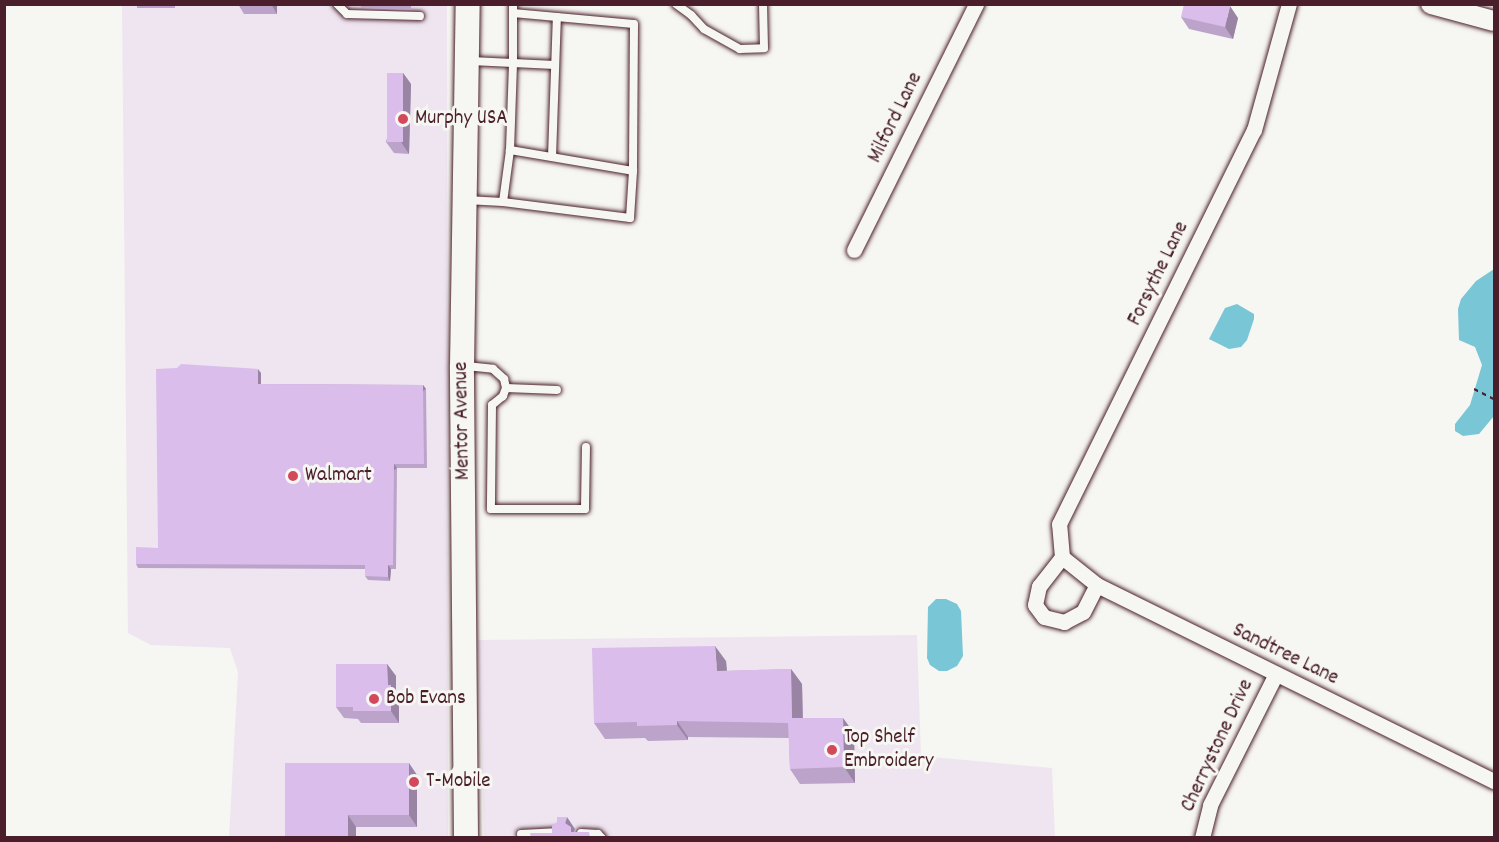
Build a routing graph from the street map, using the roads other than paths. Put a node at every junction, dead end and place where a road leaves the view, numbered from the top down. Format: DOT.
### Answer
graph roads {
  1 [pos="337,4"];
  2 [pos="468,4"];
  3 [pos="676,4"];
  4 [pos="763,4"];
  5 [pos="975,4"];
  6 [pos="1289,4"];
  7 [pos="1431,4"];
  8 [pos="513,9"];
  9 [pos="420,16"];
  10 [pos="557,17"];
  11 [pos="1494,21"];
  12 [pos="466,61"];
  13 [pos="513,63"];
  14 [pos="555,65"];
  15 [pos="510,150"];
  16 [pos="552,157"];
  17 [pos="633,171"];
  18 [pos="465,200"];
  19 [pos="503,202"];
  20 [pos="854,250"];
  21 [pos="462,366"];
  22 [pos="506,388"];
  23 [pos="557,390"];
  24 [pos="586,447"];
  25 [pos="1062,557"];
  26 [pos="1097,585"];
  27 [pos="1276,674"];
  28 [pos="1494,781"];
  29 [pos="560,832"];
  30 [pos="579,832"];
  31 [pos="520,834"];
  32 [pos="466,837"];
  33 [pos="602,837"];
  34 [pos="1202,837"];
  1 -- 9 [label="lane"];
  2 -- 12 [label="main road, Mentor Avenue"];
  3 -- 4 [label="lane"];
  5 -- 20 [label="street, Milford Lane"];
  6 -- 25 [label="street, Forsythe Lane"];
  7 -- 11 [label="street"];
  8 -- 10 [label="lane"];
  8 -- 13 [label="lane"];
  10 -- 14 [label="lane"];
  10 -- 17 [label="lane"];
  12 -- 13 [label="lane"];
  12 -- 18 [label="main road, Mentor Avenue"];
  13 -- 14 [label="lane"];
  13 -- 15 [label="lane"];
  14 -- 16 [label="lane"];
  15 -- 16 [label="lane"];
  15 -- 19 [label="lane"];
  16 -- 17 [label="lane"];
  17 -- 19 [label="lane"];
  18 -- 19 [label="lane"];
  18 -- 21 [label="main road, Mentor Avenue"];
  21 -- 22 [label="lane"];
  21 -- 32 [label="main road, Mentor Avenue"];
  22 -- 23 [label="lane"];
  22 -- 24 [label="lane"];
  25 -- 26 [label="street, Sandtree Lane"];
  25 -- 26 [label="street"];
  26 -- 27 [label="street, Sandtree Lane"];
  27 -- 28 [label="street, Sandtree Lane"];
  27 -- 34 [label="street, Cherrystone Drive"];
  29 -- 31 [label="lane"];
  30 -- 33 [label="lane"];
}
